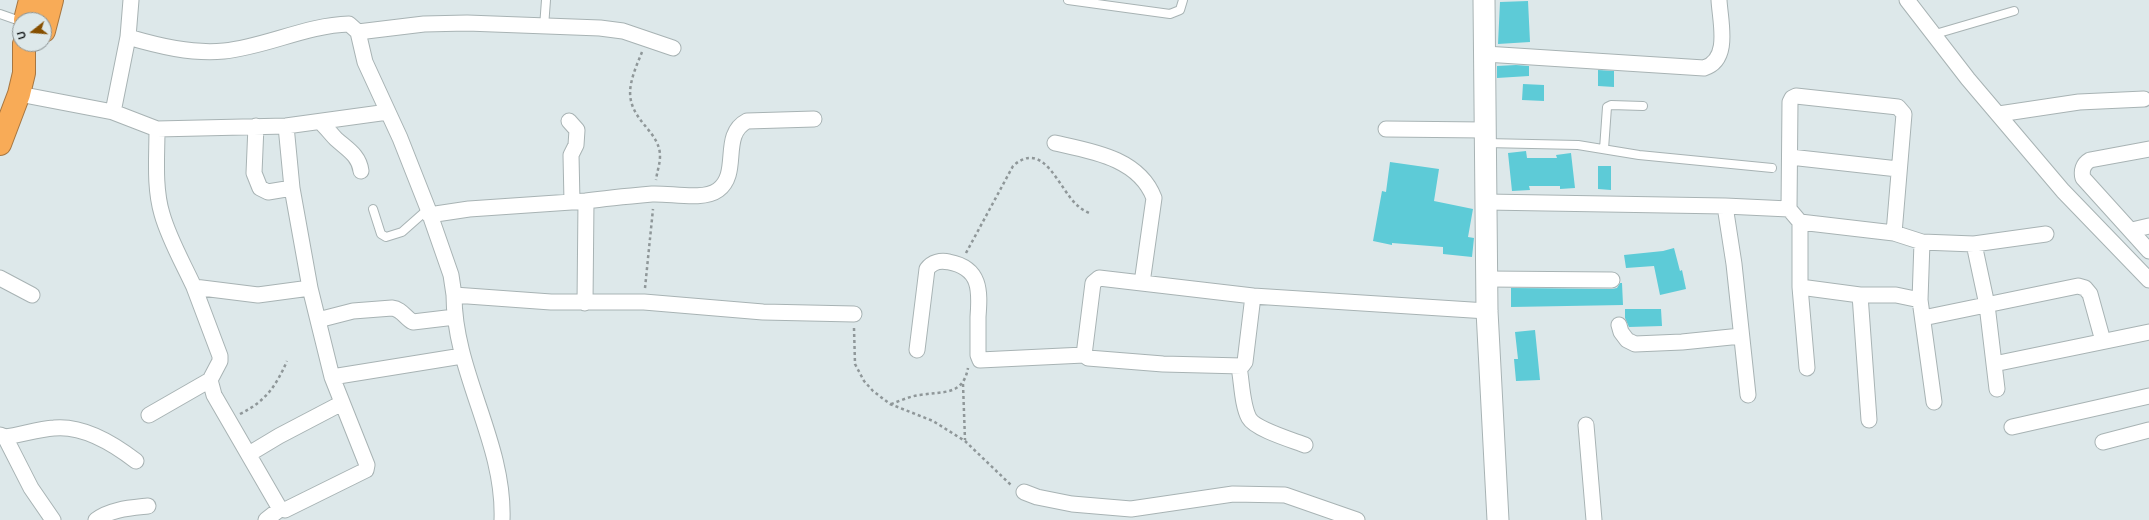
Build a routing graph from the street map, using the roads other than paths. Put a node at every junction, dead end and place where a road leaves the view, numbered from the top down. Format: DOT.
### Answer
graph roads {
  1 [pos="30,0"];
  2 [pos="52,0"];
  3 [pos="131,0"];
  4 [pos="546,0"];
  5 [pos="1068,0"];
  6 [pos="1183,0"];
  7 [pos="1484,0"];
  8 [pos="1718,0"];
  9 [pos="1907,0"];
  10 [pos="2014,11"];
  11 [pos="27,12"];
  12 [pos="49,12"];
  13 [pos="0,14"];
  14 [pos="12,18"];
  15 [pos="544,27"];
  16 [pos="358,32"];
  17 [pos="1932,34"];
  18 [pos="128,37"];
  19 [pos="673,48"];
  20 [pos="24,52"];
  21 [pos="34,52"];
  22 [pos="1485,54"];
  23 [pos="24,73"];
  24 [pos="19,94"];
  25 [pos="2144,99"];
  26 [pos="1643,106"];
  27 [pos="113,112"];
  28 [pos="388,112"];
  29 [pos="1999,114"];
  30 [pos="814,119"];
  31 [pos="569,120"];
  32 [pos="320,122"];
  33 [pos="256,126"];
  34 [pos="286,126"];
  35 [pos="157,129"];
  36 [pos="1386,129"];
  37 [pos="1484,137"];
  38 [pos="1055,143"];
  39 [pos="0,144"];
  40 [pos="1604,149"];
  41 [pos="2149,149"];
  42 [pos="1790,157"];
  43 [pos="1772,168"];
  44 [pos="1898,169"];
  45 [pos="362,171"];
  46 [pos="292,188"];
  47 [pos="578,201"];
  48 [pos="1486,202"];
  49 [pos="1725,206"];
  50 [pos="373,209"];
  51 [pos="1789,210"];
  52 [pos="428,212"];
  53 [pos="1800,222"];
  54 [pos="2149,226"];
  55 [pos="2132,230"];
  56 [pos="1894,233"];
  57 [pos="2046,234"];
  58 [pos="1922,242"];
  59 [pos="1974,244"];
  60 [pos="2149,251"];
  61 [pos="0,278"];
  62 [pos="1487,279"];
  63 [pos="1612,280"];
  64 [pos="2149,280"];
  65 [pos="1142,283"];
  66 [pos="194,287"];
  67 [pos="1800,287"];
  68 [pos="310,288"];
  69 [pos="32,295"];
  70 [pos="454,295"];
  71 [pos="1860,295"];
  72 [pos="1253,296"];
  73 [pos="1920,300"];
  74 [pos="585,303"];
  75 [pos="1987,305"];
  76 [pos="1487,310"];
  77 [pos="854,314"];
  78 [pos="455,317"];
  79 [pos="1923,318"];
  80 [pos="318,320"];
  81 [pos="1619,325"];
  82 [pos="2149,332"];
  83 [pos="1742,336"];
  84 [pos="2103,341"];
  85 [pos="917,350"];
  86 [pos="1084,355"];
  87 [pos="462,356"];
  88 [pos="1994,364"];
  89 [pos="1239,367"];
  90 [pos="1807,368"];
  91 [pos="332,377"];
  92 [pos="210,380"];
  93 [pos="1997,389"];
  94 [pos="1748,395"];
  95 [pos="2149,396"];
  96 [pos="1934,402"];
  97 [pos="342,403"];
  98 [pos="149,415"];
  99 [pos="1869,420"];
  100 [pos="1586,425"];
  101 [pos="2012,427"];
  102 [pos="2149,430"];
  103 [pos="3,436"];
  104 [pos="2103,442"];
  105 [pos="1304,444"];
  106 [pos="249,454"];
  107 [pos="136,461"];
  108 [pos="1024,492"];
  109 [pos="148,506"];
  110 [pos="280,509"];
  111 [pos="53,520"];
  112 [pos="96,520"];
  113 [pos="266,520"];
  114 [pos="502,520"];
  115 [pos="1357,520"];
  116 [pos="1498,520"];
  117 [pos="1594,520"];
  1 -- 11 [label="highway"];
  2 -- 12 [label="highway"];
  3 -- 18 [label="street"];
  4 -- 15 [label="lane"];
  5 -- 6 [label="lane"];
  7 -- 22 [label="street"];
  8 -- 22 [label="street"];
  9 -- 17 [label="street"];
  10 -- 17 [label="lane"];
  13 -- 14 [label="lane"];
  15 -- 16 [label="street"];
  15 -- 19 [label="street"];
  16 -- 18 [label="street"];
  16 -- 28 [label="street"];
  17 -- 29 [label="street"];
  18 -- 27 [label="street"];
  20 -- 23 [label="highway"];
  21 -- 23 [label="highway"];
  22 -- 37 [label="street"];
  23 -- 24 [label="highway"];
  24 -- 27 [label="street"];
  24 -- 39 [label="highway"];
  25 -- 29 [label="street"];
  26 -- 40 [label="lane"];
  27 -- 35 [label="street"];
  28 -- 32 [label="street"];
  28 -- 52 [label="street"];
  29 -- 64 [label="street"];
  30 -- 47 [label="street"];
  31 -- 47 [label="street"];
  32 -- 34 [label="street"];
  32 -- 45 [label="street"];
  33 -- 34 [label="street"];
  33 -- 35 [label="street"];
  33 -- 46 [label="street"];
  34 -- 46 [label="street"];
  35 -- 66 [label="street"];
  36 -- 37 [label="street"];
  37 -- 40 [label="lane"];
  37 -- 48 [label="street"];
  38 -- 65 [label="street"];
  40 -- 43 [label="lane"];
  41 -- 55 [label="street"];
  42 -- 44 [label="street"];
  42 -- 44 [label="street"];
  42 -- 51 [label="street"];
  44 -- 56 [label="street"];
  46 -- 68 [label="street"];
  47 -- 52 [label="street"];
  47 -- 74 [label="street"];
  48 -- 49 [label="street"];
  48 -- 62 [label="street"];
  49 -- 51 [label="street"];
  49 -- 83 [label="street"];
  50 -- 52 [label="lane"];
  51 -- 53 [label="street"];
  52 -- 70 [label="street"];
  53 -- 56 [label="street"];
  53 -- 67 [label="street"];
  54 -- 55 [label="street"];
  55 -- 60 [label="street"];
  56 -- 58 [label="street"];
  57 -- 59 [label="street"];
  58 -- 59 [label="street"];
  58 -- 73 [label="street"];
  59 -- 75 [label="street"];
  61 -- 69 [label="street"];
  62 -- 63 [label="street"];
  62 -- 76 [label="street"];
  65 -- 72 [label="street"];
  65 -- 86 [label="street"];
  66 -- 68 [label="street"];
  66 -- 92 [label="street"];
  67 -- 71 [label="street"];
  67 -- 90 [label="street"];
  68 -- 80 [label="street"];
  70 -- 74 [label="street"];
  70 -- 78 [label="street"];
  71 -- 73 [label="street"];
  71 -- 99 [label="street"];
  72 -- 76 [label="street"];
  72 -- 89 [label="street"];
  73 -- 79 [label="street"];
  74 -- 77 [label="street"];
  75 -- 79 [label="street"];
  75 -- 84 [label="street"];
  75 -- 88 [label="street"];
  76 -- 116 [label="street"];
  78 -- 80 [label="street"];
  78 -- 87 [label="street"];
  79 -- 96 [label="street"];
  80 -- 91 [label="street"];
  81 -- 83 [label="street"];
  82 -- 84 [label="street"];
  83 -- 94 [label="street"];
  84 -- 88 [label="street"];
  85 -- 86 [label="street"];
  86 -- 89 [label="street"];
  87 -- 91 [label="street"];
  87 -- 114 [label="street"];
  88 -- 93 [label="street"];
  89 -- 105 [label="street"];
  91 -- 97 [label="street"];
  92 -- 98 [label="street"];
  92 -- 106 [label="street"];
  95 -- 101 [label="street"];
  97 -- 106 [label="street"];
  97 -- 110 [label="street"];
  100 -- 117 [label="street"];
  102 -- 104 [label="street"];
  103 -- 107 [label="street"];
  103 -- 111 [label="street"];
  106 -- 110 [label="street"];
  108 -- 115 [label="street"];
  109 -- 112 [label="street"];
  110 -- 113 [label="street"];
}
